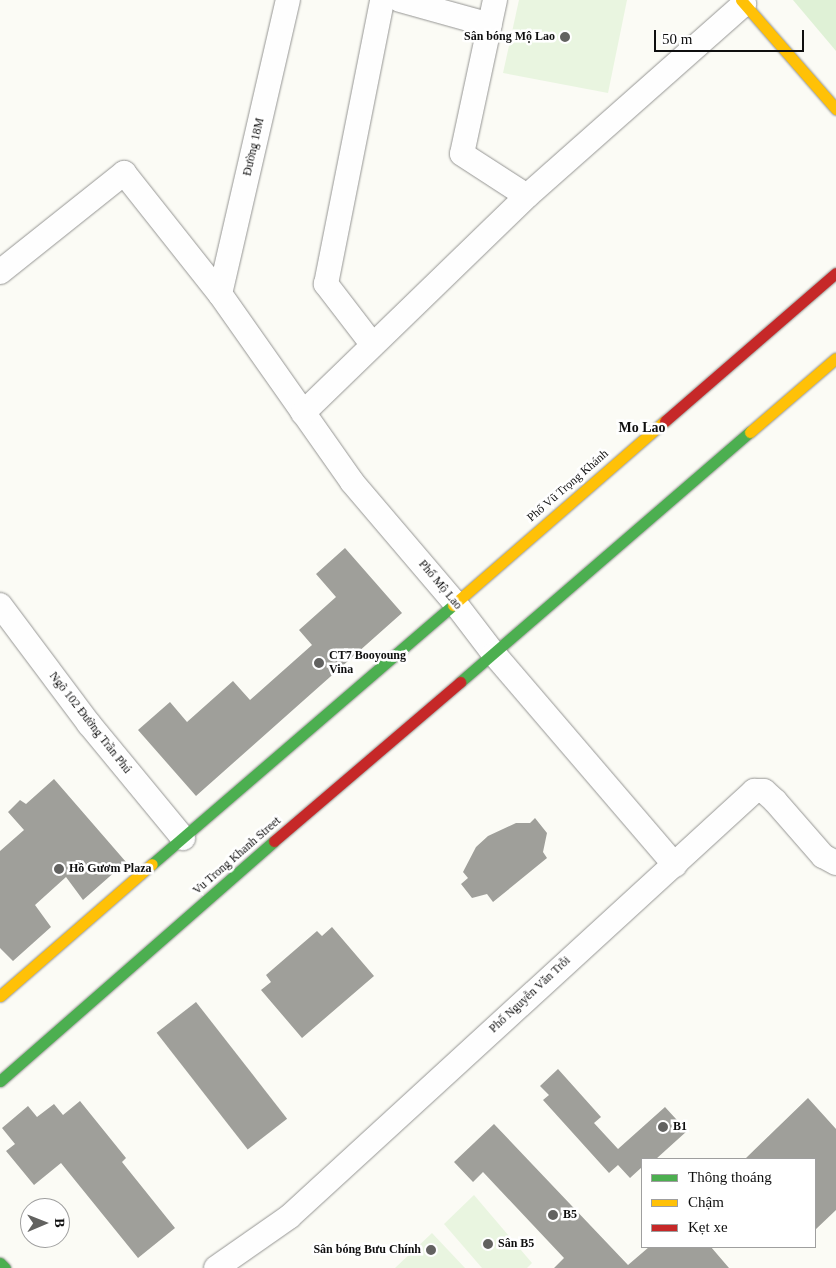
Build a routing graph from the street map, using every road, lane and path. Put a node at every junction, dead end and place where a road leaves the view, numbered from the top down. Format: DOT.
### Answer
graph roads {
  1 [pos="288,0"];
  2 [pos="382,0"];
  3 [pos="400,0"];
  4 [pos="496,0"];
  5 [pos="742,2"];
  6 [pos="490,25"];
  7 [pos="836,109"];
  8 [pos="527,196"];
  9 [pos="0,272"];
  10 [pos="836,273"];
  11 [pos="220,294"];
  12 [pos="372,344"];
  13 [pos="836,358"];
  14 [pos="303,413"];
  15 [pos="455,603"];
  16 [pos="0,605"];
  17 [pos="494,654"];
  18 [pos="184,838"];
  19 [pos="836,863"];
  20 [pos="675,865"];
  21 [pos="0,996"];
  22 [pos="0,1081"];
  23 [pos="0,1263"];
  24 [pos="5,1268"];
  25 [pos="216,1268"];
  1 -- 11 [label="street, Đường 18M"];
  2 -- 12 [label="street"];
  3 -- 6 [label="street"];
  4 -- 6 [label="street"];
  5 -- 7 [label="main road"];
  5 -- 8 [label="street"];
  6 -- 8 [label="street"];
  8 -- 12 [label="street"];
  9 -- 11 [label="street, Phố Mộ Lao"];
  10 -- 15 [label="main road, Phố Vũ Trọng Khánh"];
  11 -- 14 [label="street, Phố Mộ Lao"];
  12 -- 14 [label="street"];
  13 -- 17 [label="main road"];
  14 -- 15 [label="street, Phố Mộ Lao"];
  15 -- 17 [label="street, Phố Mộ Lao"];
  15 -- 18 [label="main road"];
  16 -- 18 [label="street, Ngõ 102 Đường Trần Phú"];
  17 -- 20 [label="street, Phố Mộ Lao"];
  17 -- 22 [label="main road, Vu Trong Khanh Street"];
  18 -- 21 [label="main road"];
  19 -- 20 [label="street, Phố Nguyễn Văn Trỗi"];
  20 -- 25 [label="street, Phố Nguyễn Văn Trỗi"];
  23 -- 24 [label="main road"];
}
